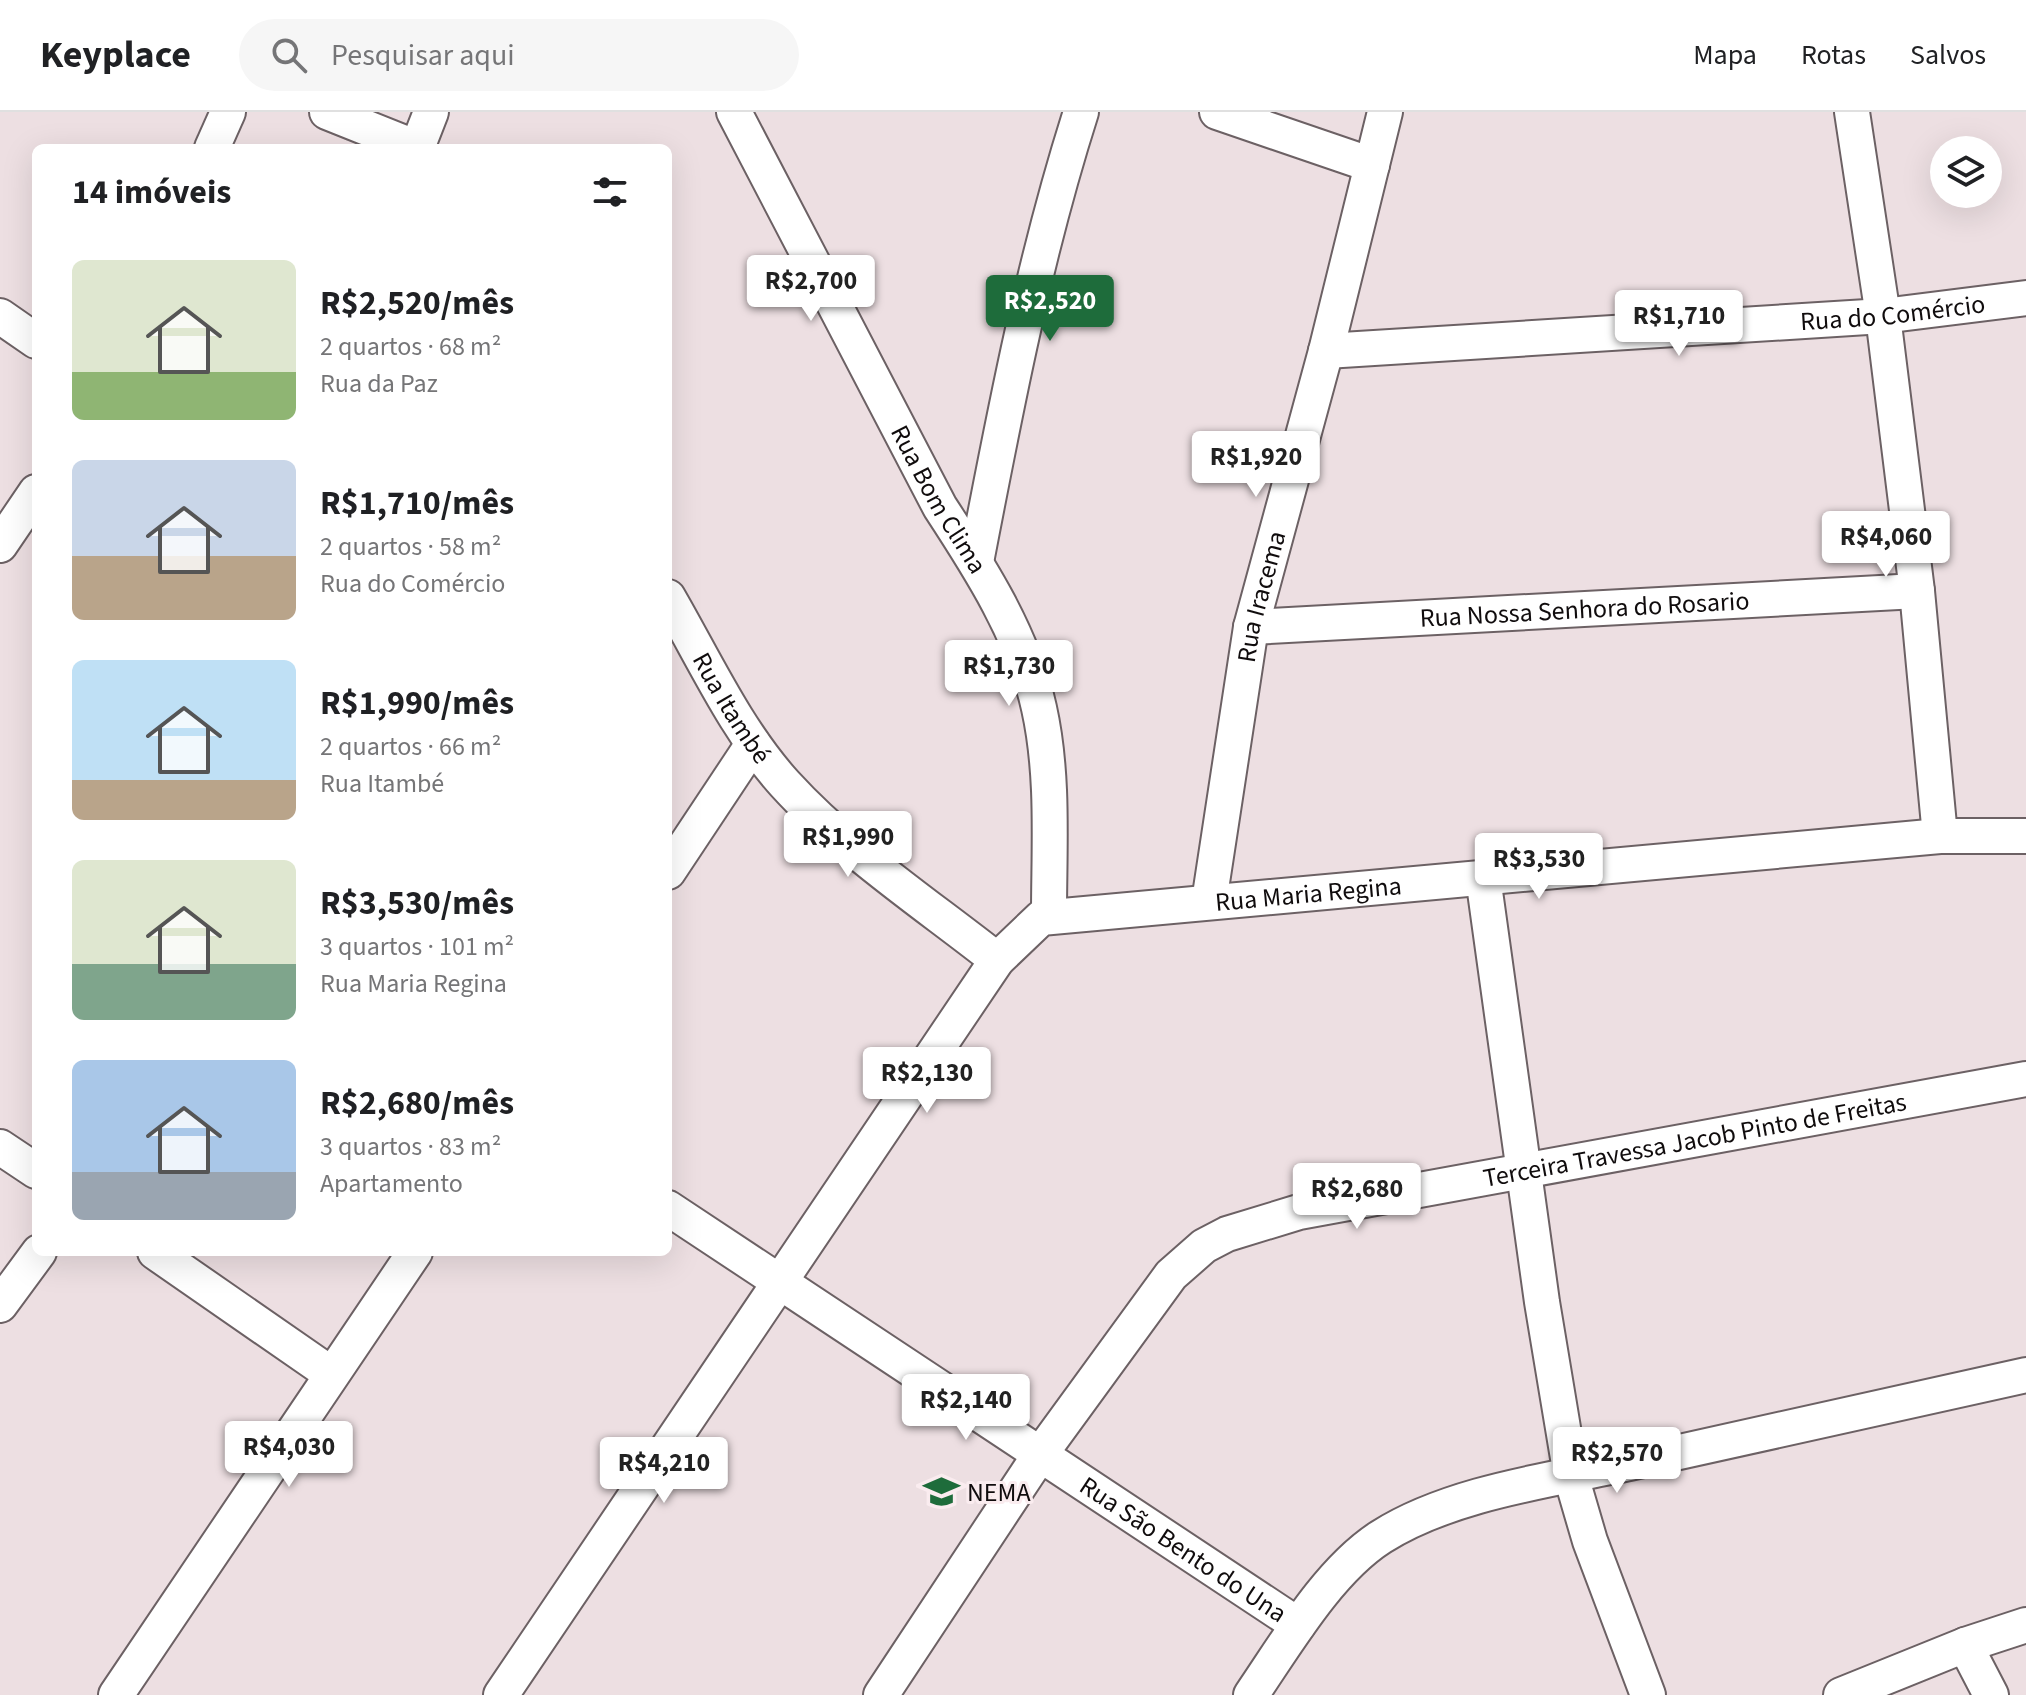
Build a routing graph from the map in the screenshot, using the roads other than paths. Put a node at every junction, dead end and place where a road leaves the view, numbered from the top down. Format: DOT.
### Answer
graph roads {
  1 [pos="228,112"];
  2 [pos="327,112"];
  3 [pos="431,112"];
  4 [pos="734,112"];
  5 [pos="1081,112"];
  6 [pos="1217,112"];
  7 [pos="1385,112"];
  8 [pos="1852,112"];
  9 [pos="214,144"];
  10 [pos="408,144"];
  11 [pos="419,144"];
  12 [pos="1372,165"];
  13 [pos="2026,298"];
  14 [pos="0,316"];
  15 [pos="1883,316"];
  16 [pos="32,338"];
  17 [pos="1326,351"];
  18 [pos="32,498"];
  19 [pos="0,545"];
  20 [pos="976,562"];
  21 [pos="1917,591"];
  22 [pos="672,604"];
  23 [pos="1251,627"];
  24 [pos="753,744"];
  25 [pos="1940,836"];
  26 [pos="2026,836"];
  27 [pos="672,866"];
  28 [pos="1483,877"];
  29 [pos="1209,902"];
  30 [pos="1049,914"];
  31 [pos="997,960"];
  32 [pos="2026,1079"];
  33 [pos="0,1147"];
  34 [pos="32,1168"];
  35 [pos="1523,1172"];
  36 [pos="672,1211"];
  37 [pos="36,1256"];
  38 [pos="161,1256"];
  39 [pos="412,1256"];
  40 [pos="779,1282"];
  41 [pos="0,1305"];
  42 [pos="331,1374"];
  43 [pos="2026,1375"];
  44 [pos="1039,1456"];
  45 [pos="1571,1476"];
  46 [pos="1298,1625"];
  47 [pos="2026,1625"];
  48 [pos="1965,1645"];
  49 [pos="116,1695"];
  50 [pos="501,1695"];
  51 [pos="881,1695"];
  52 [pos="1251,1695"];
  53 [pos="1648,1695"];
  54 [pos="1841,1695"];
  55 [pos="1991,1695"];
  1 -- 9 [label="street"];
  2 -- 10 [label="street"];
  3 -- 11 [label="street"];
  4 -- 20 [label="street, Rua Bom Clima"];
  5 -- 20 [label="street"];
  6 -- 12 [label="street"];
  7 -- 12 [label="street, Rua Iracema"];
  8 -- 15 [label="street"];
  12 -- 17 [label="street, Rua Iracema"];
  13 -- 15 [label="street, Rua do Comércio"];
  14 -- 16 [label="street"];
  15 -- 17 [label="street, Rua do Comércio"];
  15 -- 21 [label="street"];
  17 -- 23 [label="street, Rua Iracema"];
  18 -- 19 [label="street"];
  20 -- 30 [label="street, Rua Bom Clima"];
  21 -- 23 [label="street, Rua Nossa Senhora do Rosario"];
  21 -- 25 [label="street"];
  22 -- 24 [label="street, Rua Itambé"];
  23 -- 29 [label="street, Rua Iracema"];
  24 -- 27 [label="street"];
  24 -- 31 [label="street, Rua Itambé"];
  25 -- 26 [label="street, Rua Maria Regina"];
  25 -- 28 [label="street, Rua Maria Regina"];
  28 -- 29 [label="street, Rua Maria Regina"];
  28 -- 35 [label="street"];
  29 -- 30 [label="street, Rua Maria Regina"];
  30 -- 31 [label="street"];
  31 -- 40 [label="street"];
  32 -- 35 [label="street, Terceira Travessa Jacob Pinto de Freitas"];
  33 -- 34 [label="street"];
  35 -- 44 [label="street, Terceira Travessa Jacob Pinto de Freitas"];
  35 -- 45 [label="street"];
  36 -- 40 [label="street, Rua São Bento do Una"];
  37 -- 41 [label="street"];
  38 -- 42 [label="street"];
  39 -- 42 [label="street"];
  40 -- 44 [label="street, Rua São Bento do Una"];
  40 -- 50 [label="street"];
  42 -- 49 [label="street"];
  43 -- 45 [label="street"];
  44 -- 46 [label="street, Rua São Bento do Una"];
  44 -- 51 [label="street, Terceira Travessa Jacob Pinto de Freitas"];
  45 -- 46 [label="street"];
  45 -- 53 [label="street"];
  46 -- 52 [label="street"];
  47 -- 48 [label="street"];
  48 -- 54 [label="street"];
  48 -- 55 [label="street"];
}
